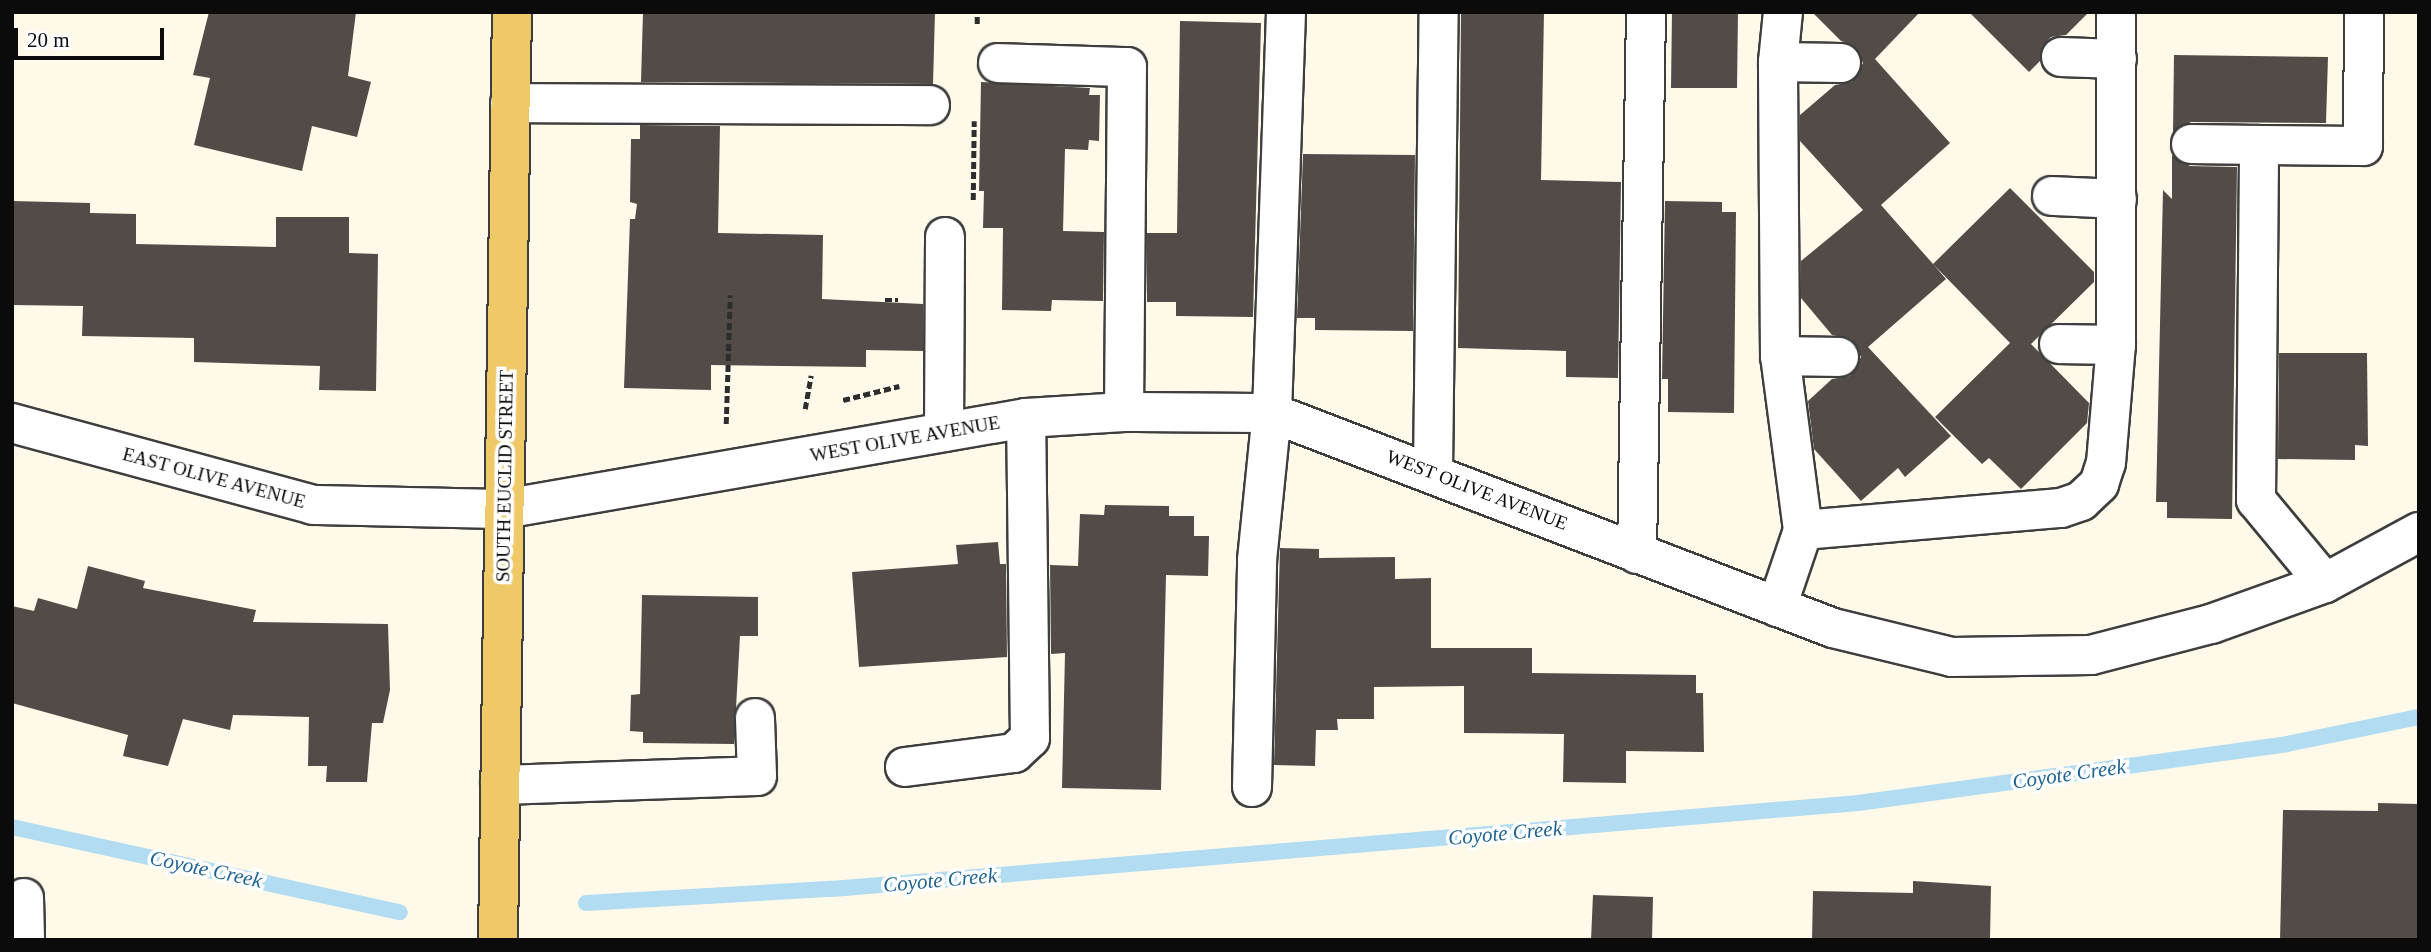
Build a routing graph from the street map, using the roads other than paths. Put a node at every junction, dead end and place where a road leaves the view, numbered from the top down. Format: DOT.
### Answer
graph roads {
  1 [pos="512,12"];
  2 [pos="1286,12"];
  3 [pos="1439,12"];
  4 [pos="1646,12"];
  5 [pos="1783,12"];
  6 [pos="2116,12"];
  7 [pos="2364,12"];
  8 [pos="2061,57"];
  9 [pos="2117,59"];
  10 [pos="1778,62"];
  11 [pos="998,63"];
  12 [pos="1841,63"];
  13 [pos="510,103"];
  14 [pos="930,105"];
  15 [pos="2191,144"];
  16 [pos="2259,145"];
  17 [pos="2052,196"];
  18 [pos="2117,199"];
  19 [pos="945,237"];
  20 [pos="2059,344"];
  21 [pos="2116,345"];
  22 [pos="1780,356"];
  23 [pos="1839,357"];
  24 [pos="1125,412"];
  25 [pos="1272,413"];
  26 [pos="1027,418"];
  27 [pos="12,423"];
  28 [pos="944,432"];
  29 [pos="1433,472"];
  30 [pos="504,509"];
  31 [pos="1803,530"];
  32 [pos="2419,533"];
  33 [pos="1637,554"];
  34 [pos="2325,583"];
  35 [pos="1777,607"];
  36 [pos="755,718"];
  37 [pos="905,767"];
  38 [pos="500,785"];
  39 [pos="1252,787"];
  40 [pos="24,898"];
  41 [pos="25,940"];
  42 [pos="498,940"];
  1 -- 13 [label="main road, SOUTH EUCLID STREET"];
  2 -- 25 [label="street"];
  3 -- 29 [label="street"];
  4 -- 33 [label="street"];
  5 -- 10 [label="street"];
  6 -- 9 [label="street"];
  7 -- 16 [label="street"];
  8 -- 9 [label="street"];
  9 -- 18 [label="street"];
  10 -- 12 [label="street"];
  10 -- 22 [label="street"];
  11 -- 24 [label="street"];
  13 -- 14 [label="street"];
  13 -- 30 [label="main road, SOUTH EUCLID STREET"];
  15 -- 16 [label="street"];
  16 -- 34 [label="street"];
  17 -- 18 [label="street"];
  18 -- 21 [label="street"];
  19 -- 28 [label="street"];
  20 -- 21 [label="street"];
  21 -- 31 [label="street"];
  22 -- 23 [label="street"];
  22 -- 31 [label="street"];
  24 -- 25 [label="street, WEST OLIVE AVENUE"];
  24 -- 26 [label="street, WEST OLIVE AVENUE"];
  25 -- 29 [label="street, WEST OLIVE AVENUE"];
  25 -- 39 [label="street"];
  26 -- 28 [label="street, WEST OLIVE AVENUE"];
  26 -- 37 [label="street"];
  27 -- 30 [label="street, EAST OLIVE AVENUE"];
  28 -- 30 [label="street, WEST OLIVE AVENUE"];
  29 -- 33 [label="street, WEST OLIVE AVENUE"];
  30 -- 38 [label="main road, SOUTH EUCLID STREET"];
  31 -- 35 [label="street"];
  32 -- 34 [label="street, WEST OLIVE AVENUE"];
  33 -- 35 [label="street, WEST OLIVE AVENUE"];
  34 -- 35 [label="street, WEST OLIVE AVENUE"];
  36 -- 38 [label="street"];
  38 -- 42 [label="main road, SOUTH EUCLID STREET"];
  40 -- 41 [label="street"];
}
